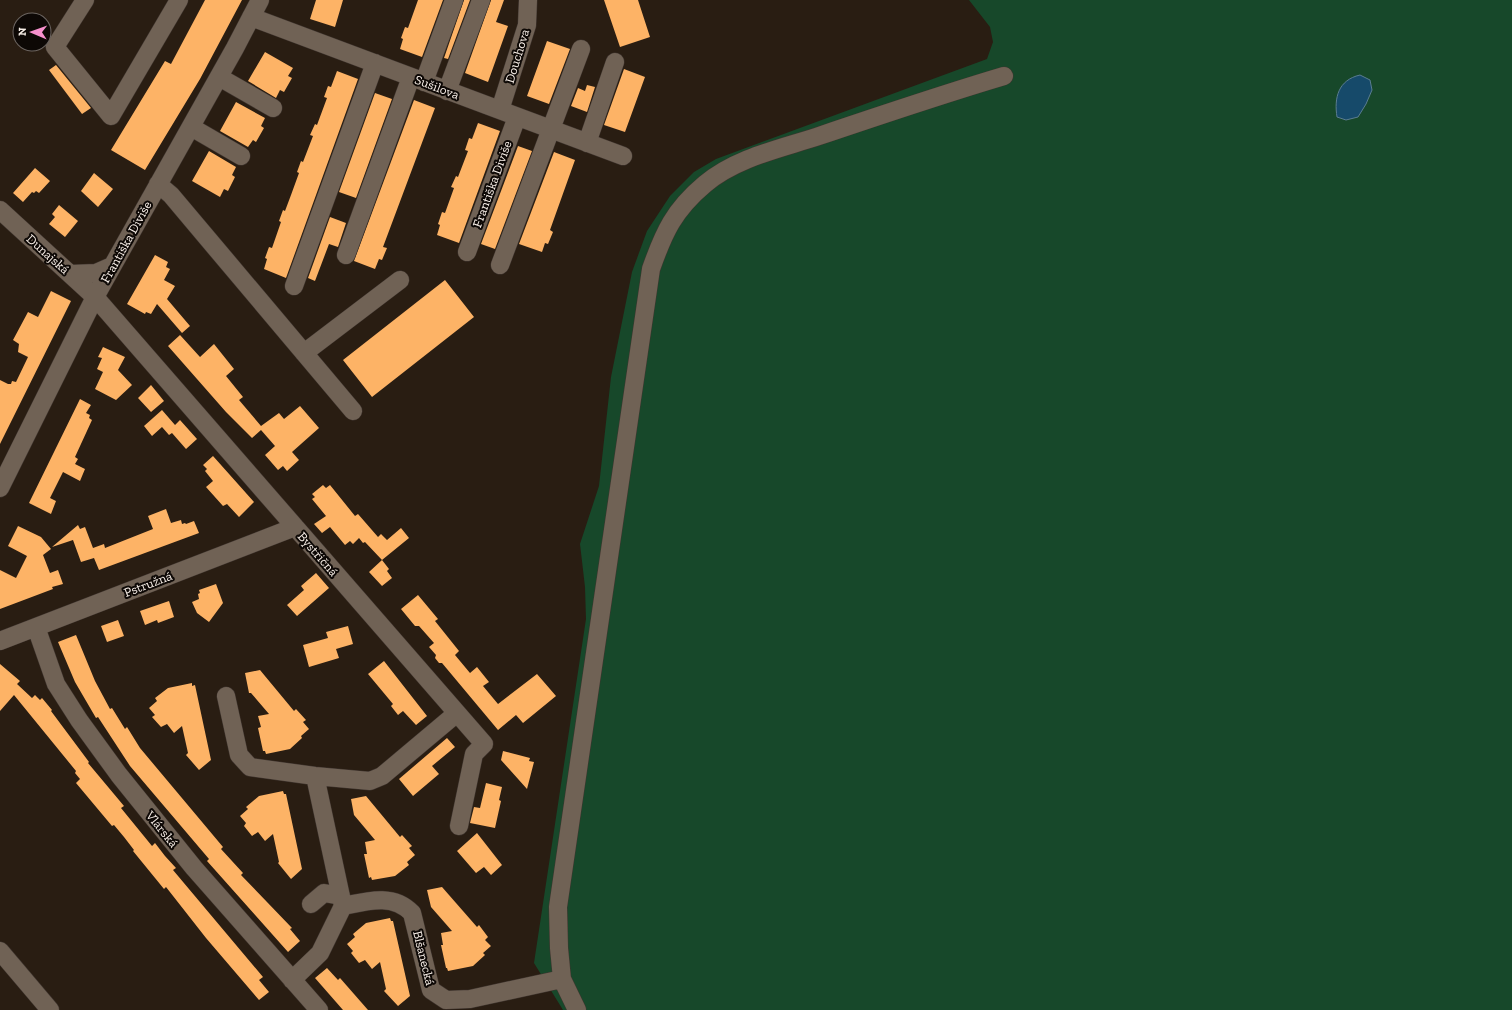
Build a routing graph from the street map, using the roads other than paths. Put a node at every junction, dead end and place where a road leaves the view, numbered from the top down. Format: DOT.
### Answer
graph roads {
  1 [pos="85,0"];
  2 [pos="179,0"];
  3 [pos="260,0"];
  4 [pos="454,0"];
  5 [pos="481,0"];
  6 [pos="528,0"];
  7 [pos="251,17"];
  8 [pos="580,49"];
  9 [pos="615,62"];
  10 [pos="375,64"];
  11 [pos="1004,76"];
  12 [pos="219,77"];
  13 [pos="418,79"];
  14 [pos="447,91"];
  15 [pos="273,108"];
  16 [pos="500,110"];
  17 [pos="517,117"];
  18 [pos="191,127"];
  19 [pos="550,129"];
  20 [pos="587,143"];
  21 [pos="241,156"];
  22 [pos="623,156"];
  23 [pos="158,184"];
  24 [pos="0,210"];
  25 [pos="467,252"];
  26 [pos="346,255"];
  27 [pos="500,265"];
  28 [pos="112,266"];
  29 [pos="70,274"];
  30 [pos="400,280"];
  31 [pos="294,286"];
  32 [pos="95,297"];
  33 [pos="304,353"];
  34 [pos="353,410"];
  35 [pos="0,488"];
  36 [pos="295,527"];
  37 [pos="36,627"];
  38 [pos="0,641"];
  39 [pos="226,696"];
  40 [pos="457,713"];
  41 [pos="315,776"];
  42 [pos="459,826"];
  43 [pos="342,901"];
  44 [pos="310,904"];
  45 [pos="0,951"];
  46 [pos="562,979"];
  47 [pos="292,980"];
  48 [pos="441,1005"];
  49 [pos="50,1010"];
  50 [pos="319,1010"];
  51 [pos="577,1010"];
  1 -- 2 [label="street"];
  3 -- 7 [label="street, Františka Diviše"];
  4 -- 13 [label="street"];
  5 -- 14 [label="street"];
  6 -- 16 [label="street, Douchova"];
  7 -- 10 [label="street, Sušilova"];
  7 -- 12 [label="street, Františka Diviše"];
  8 -- 19 [label="street"];
  9 -- 20 [label="street"];
  10 -- 13 [label="street, Sušilova"];
  10 -- 31 [label="street"];
  11 -- 46 [label="street"];
  12 -- 15 [label="street"];
  12 -- 18 [label="street, Františka Diviše"];
  13 -- 14 [label="street, Sušilova"];
  13 -- 26 [label="street"];
  14 -- 16 [label="street, Sušilova"];
  16 -- 17 [label="street, Sušilova"];
  17 -- 19 [label="street, Sušilova"];
  17 -- 25 [label="street, Františka Diviše"];
  18 -- 21 [label="street"];
  18 -- 23 [label="street, Františka Diviše"];
  19 -- 20 [label="street, Sušilova"];
  19 -- 27 [label="street"];
  20 -- 22 [label="street, Sušilova"];
  23 -- 28 [label="street, Františka Diviše"];
  23 -- 33 [label="street"];
  24 -- 29 [label="street, Dunajská"];
  28 -- 29 [label="street"];
  28 -- 32 [label="street, Františka Diviše"];
  29 -- 32 [label="street, Dunajská"];
  30 -- 33 [label="street"];
  32 -- 35 [label="street, Františka Diviše"];
  32 -- 36 [label="street, Bystřičná"];
  33 -- 34 [label="street"];
  36 -- 37 [label="street, Pstružná"];
  36 -- 40 [label="street, Bystřičná"];
  37 -- 38 [label="street, Pstružná"];
  37 -- 47 [label="street, Vlárská"];
  39 -- 41 [label="street"];
  40 -- 41 [label="street"];
  40 -- 42 [label="street, Bystřičná"];
  41 -- 43 [label="street"];
  43 -- 44 [label="street, Blšanecká"];
  43 -- 47 [label="street"];
  43 -- 48 [label="street, Blšanecká"];
  45 -- 49 [label="street"];
  46 -- 48 [label="street, Blšanecká"];
  46 -- 51 [label="street"];
  47 -- 50 [label="street, Vlárská"];
}
